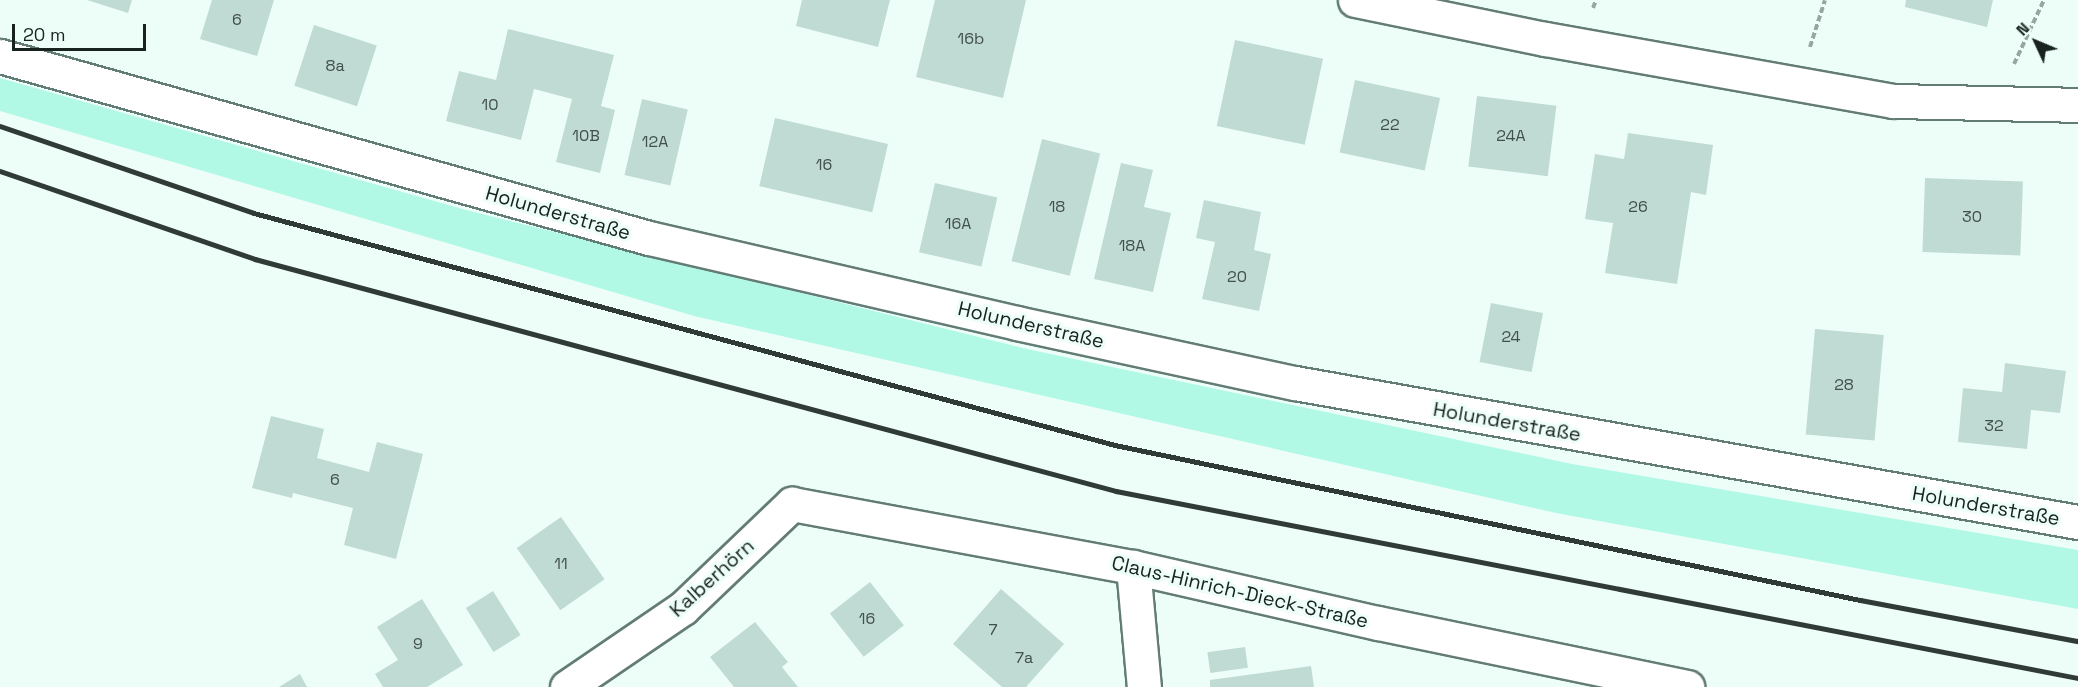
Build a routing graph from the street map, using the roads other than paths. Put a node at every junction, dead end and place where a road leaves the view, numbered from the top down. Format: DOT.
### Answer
graph roads {
  1 [pos="1355,0"];
  2 [pos="0,56"];
  3 [pos="2078,105"];
  4 [pos="792,504"];
  5 [pos="2078,522"];
  6 [pos="1133,567"];
  7 [pos="567,687"];
  8 [pos="1144,687"];
  9 [pos="1687,687"];
  1 -- 3 [label="street"];
  2 -- 5 [label="street, Holunderstraße"];
  4 -- 6 [label="street, Claus-Hinrich-Dieck-Straße"];
  4 -- 7 [label="street, Kalberhörn"];
  6 -- 8 [label="street"];
  6 -- 9 [label="street, Claus-Hinrich-Dieck-Straße"];
}
